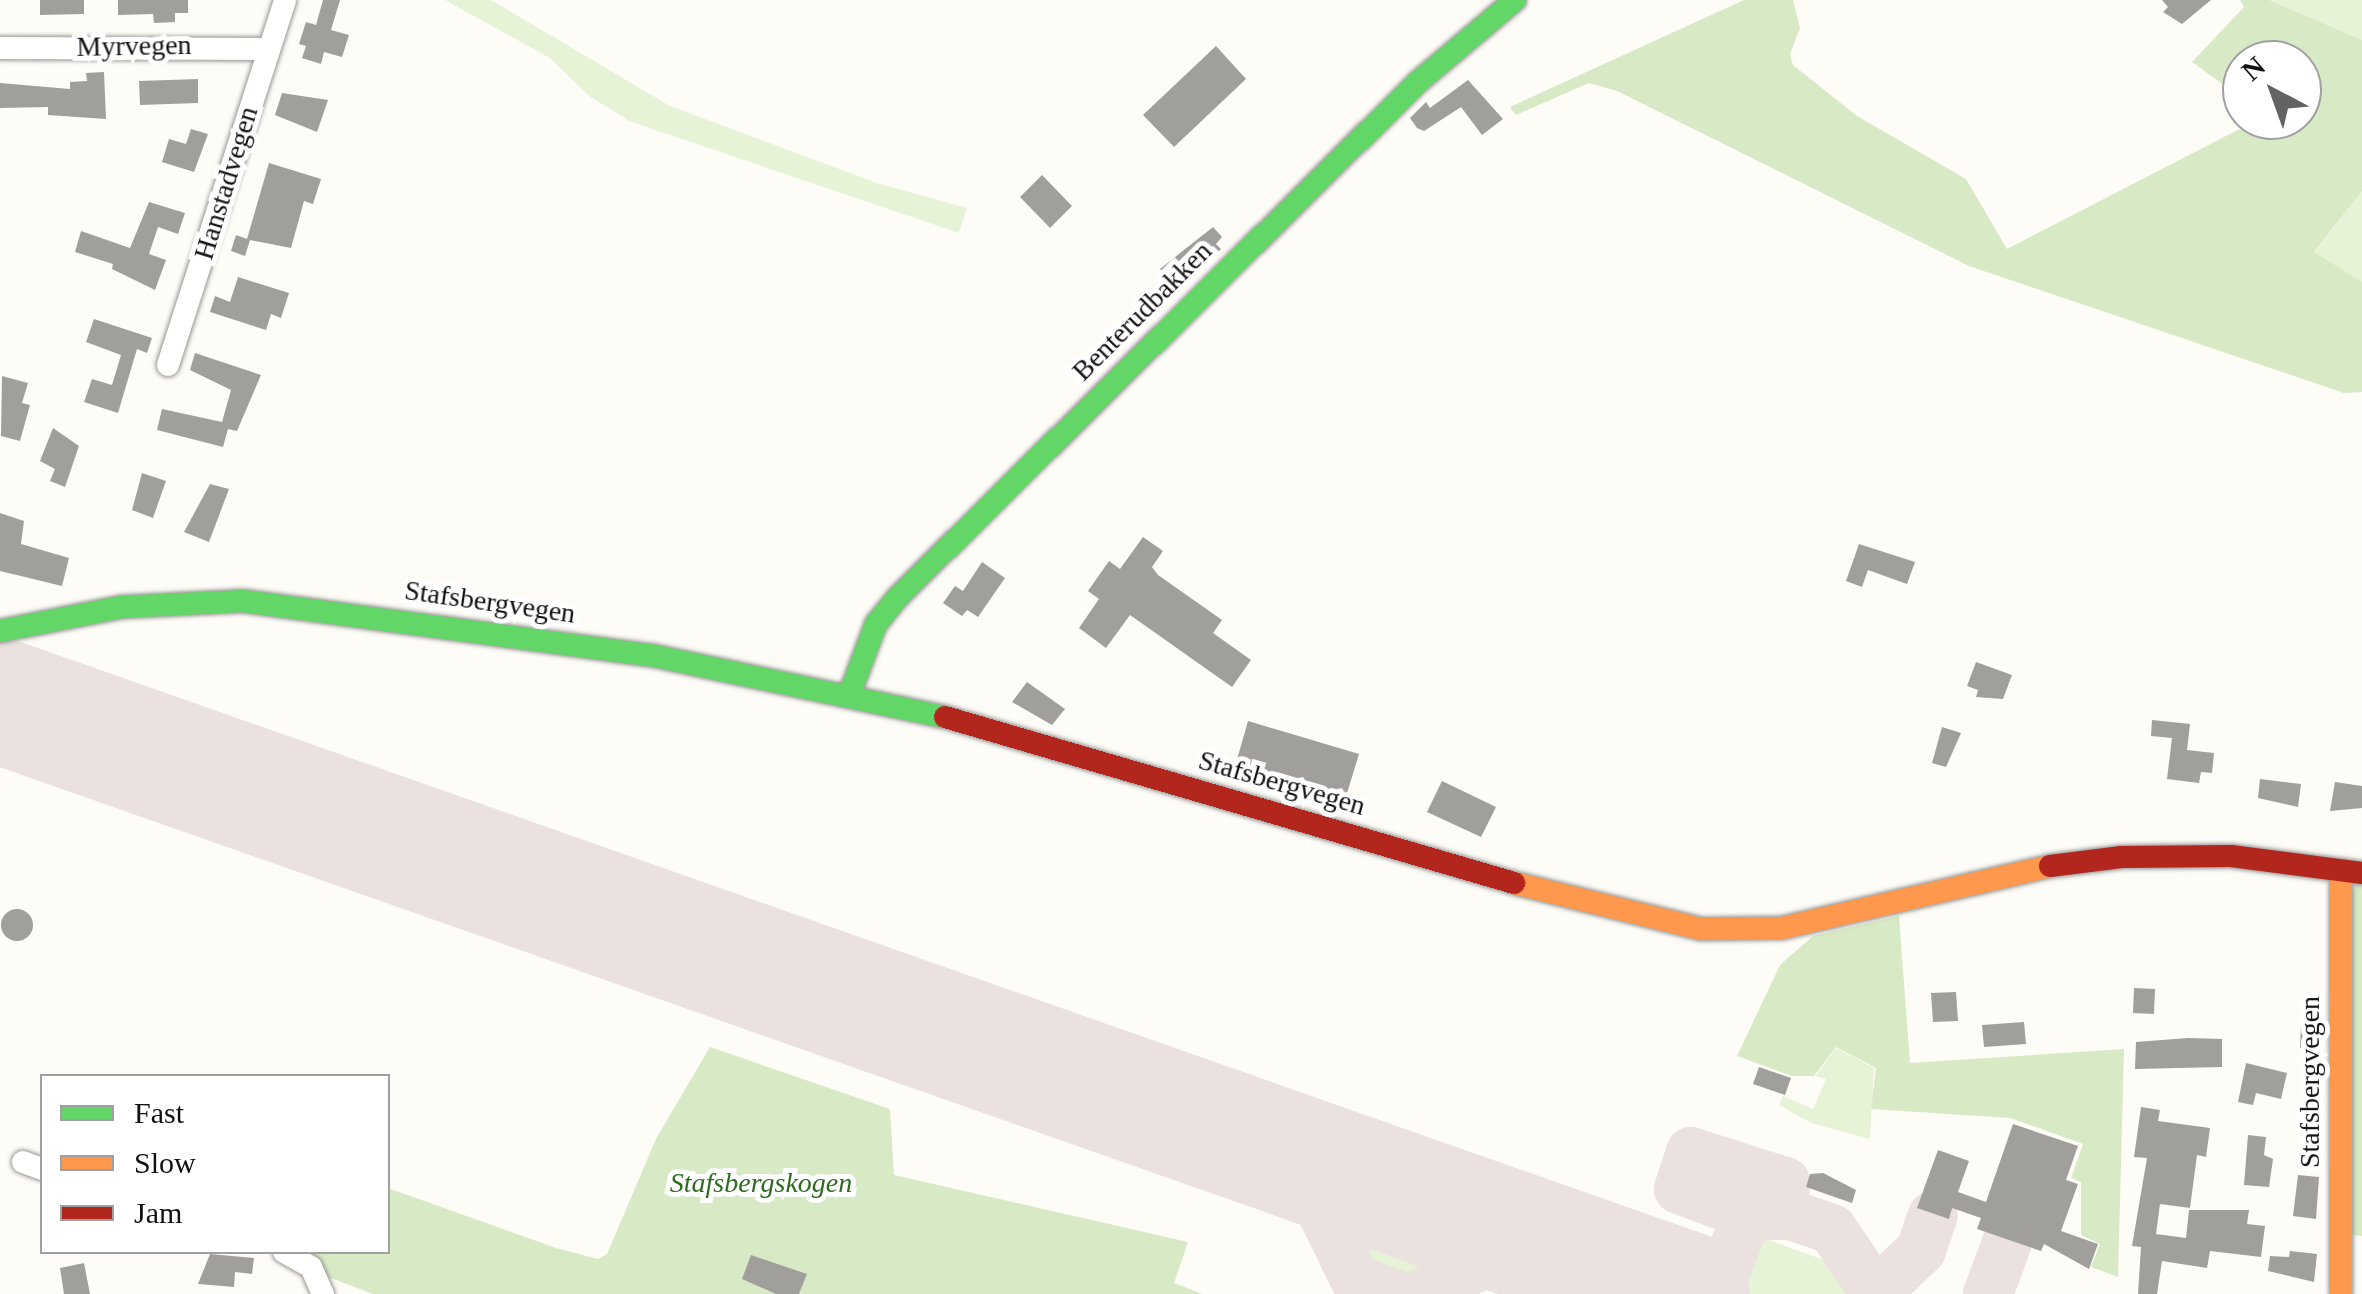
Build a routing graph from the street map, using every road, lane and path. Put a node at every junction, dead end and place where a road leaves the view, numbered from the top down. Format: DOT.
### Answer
graph roads {
  1 [pos="285,0"];
  2 [pos="1515,0"];
  3 [pos="0,48"];
  4 [pos="268,49"];
  5 [pos="168,366"];
  6 [pos="0,630"];
  7 [pos="850,693"];
  8 [pos="2351,871"];
  9 [pos="288,1254"];
  10 [pos="323,1294"];
  11 [pos="2341,1294"];
  1 -- 4 [label="street, Hanstadvegen"];
  2 -- 7 [label="main road, Benterudbakken"];
  3 -- 4 [label="street, Myrvegen"];
  4 -- 5 [label="street, Hanstadvegen"];
  6 -- 7 [label="main road, Stafsbergvegen"];
  7 -- 8 [label="main road, Stafsbergvegen"];
  8 -- 11 [label="main road, Stafsbergvegen"];
  9 -- 10 [label="street"];
}
